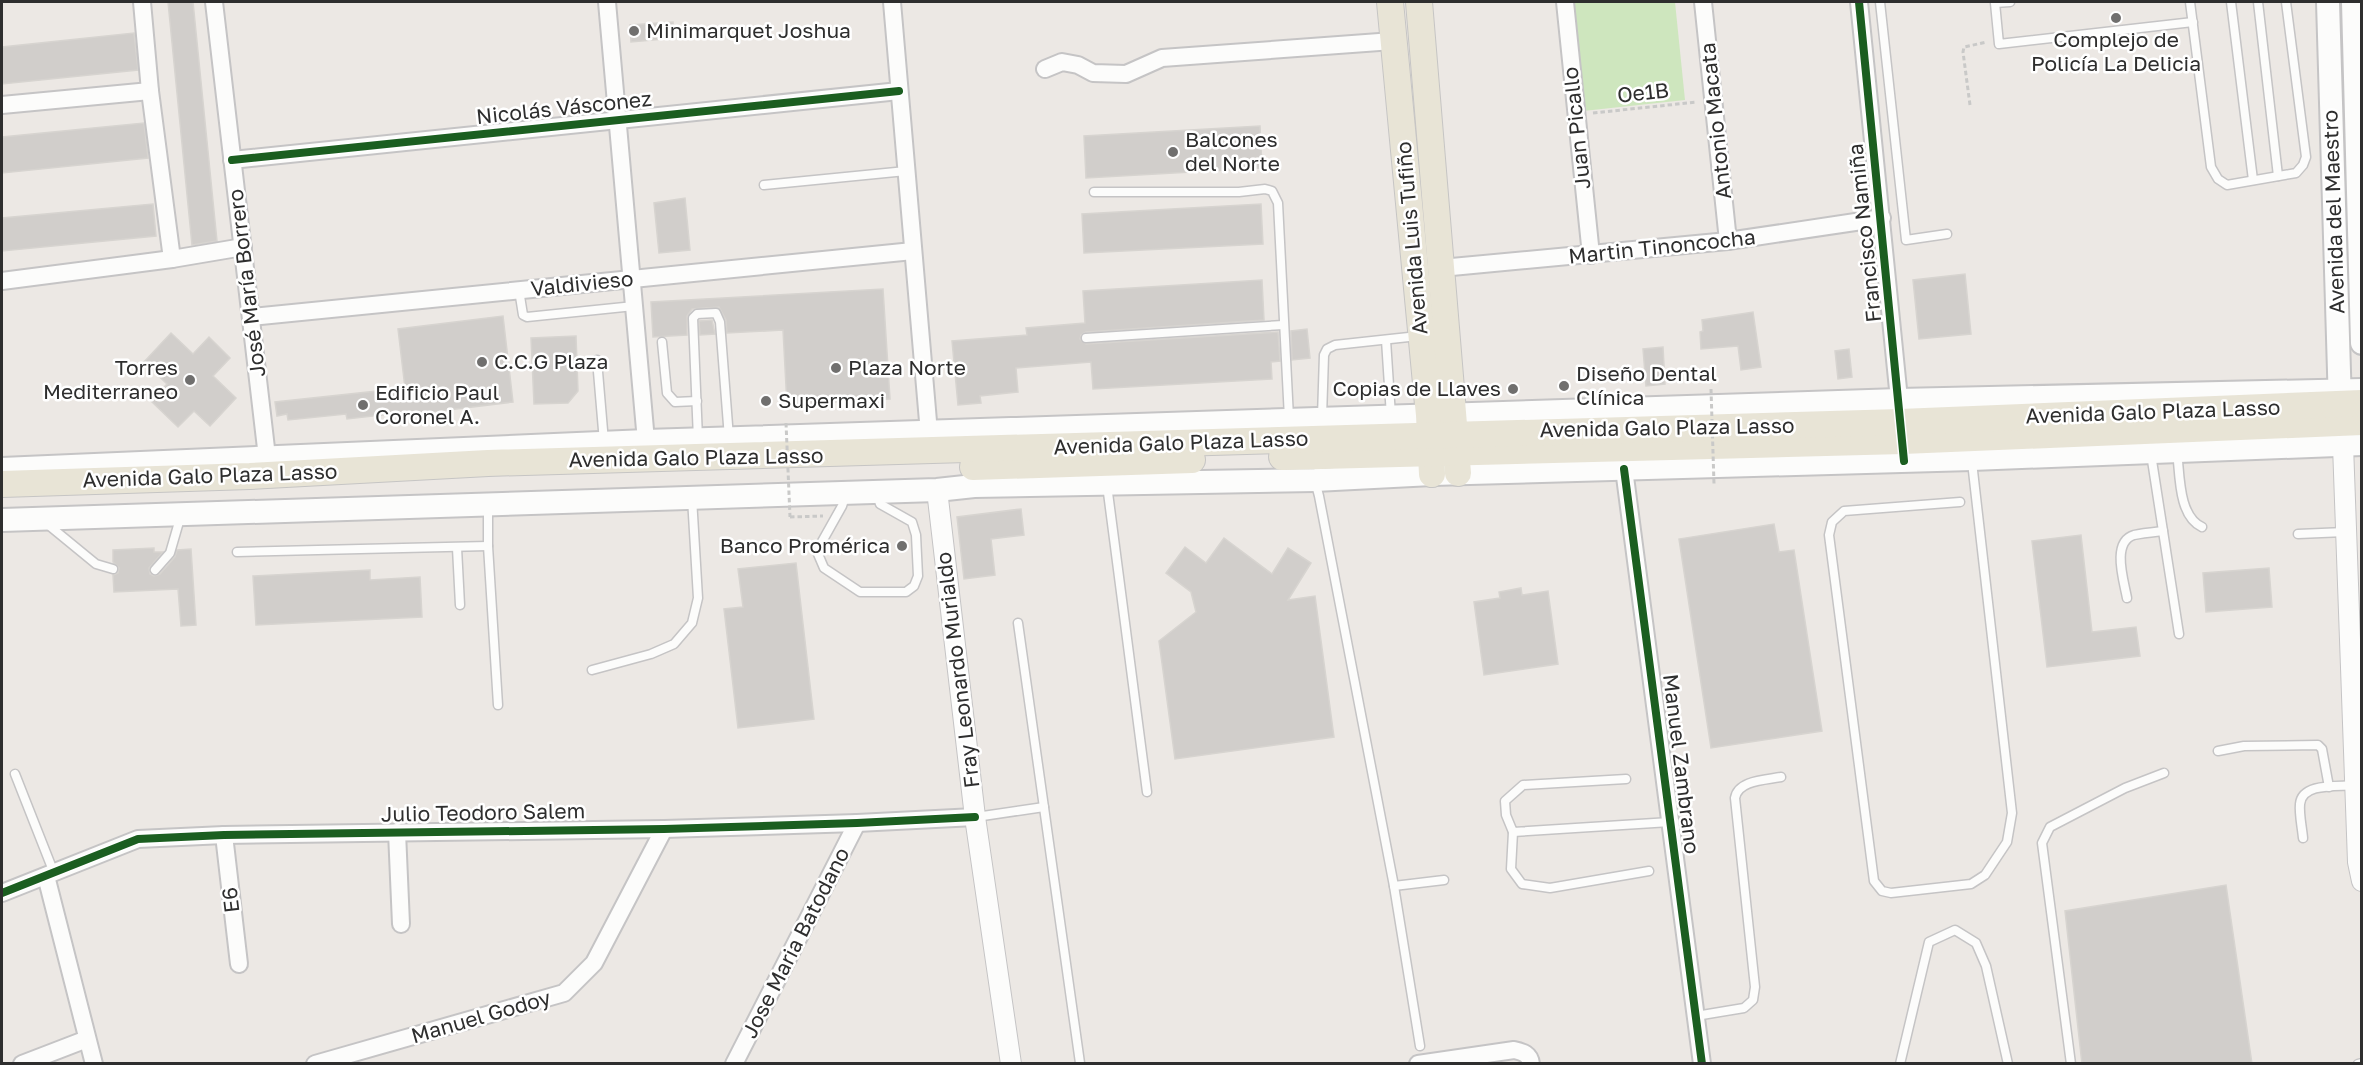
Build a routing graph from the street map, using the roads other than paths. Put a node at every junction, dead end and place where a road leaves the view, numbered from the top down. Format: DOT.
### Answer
graph roads {
  1 [pos="142,2"];
  2 [pos="220,2"];
  3 [pos="607,2"];
  4 [pos="892,2"];
  5 [pos="1390,2"];
  6 [pos="1419,2"];
  7 [pos="1565,2"];
  8 [pos="1703,2"];
  9 [pos="1859,2"];
  10 [pos="1880,2"];
  11 [pos="2010,2"];
  12 [pos="2190,2"];
  13 [pos="2231,2"];
  14 [pos="2258,2"];
  15 [pos="2286,2"];
  16 [pos="2328,2"];
  17 [pos="2353,2"];
  18 [pos="2193,22"];
  19 [pos="2358,35"];
  20 [pos="1393,41"];
  21 [pos="1045,69"];
  22 [pos="150,91"];
  23 [pos="899,91"];
  24 [pos="2,105"];
  25 [pos="616,120"];
  26 [pos="232,160"];
  27 [pos="906,171"];
  28 [pos="2278,176"];
  29 [pos="2253,180"];
  30 [pos="764,185"];
  31 [pos="1094,192"];
  32 [pos="1882,218"];
  33 [pos="1947,234"];
  34 [pos="1728,241"];
  35 [pos="243,247"];
  36 [pos="913,252"];
  37 [pos="1591,255"];
  38 [pos="172,259"];
  39 [pos="1442,268"];
  40 [pos="632,279"];
  41 [pos="2,281"];
  42 [pos="519,290"];
  43 [pos="634,306"];
  44 [pos="251,317"];
  45 [pos="1283,325"];
  46 [pos="1421,336"];
  47 [pos="1086,338"];
  48 [pos="1386,339"];
  49 [pos="662,342"];
  50 [pos="2361,343"];
  51 [pos="597,360"];
  52 [pos="697,401"];
  53 [pos="2351,415"];
  54 [pos="1391,417"];
  55 [pos="1322,419"];
  56 [pos="1289,420"];
  57 [pos="1901,431"];
  58 [pos="929,433"];
  59 [pos="729,439"];
  60 [pos="698,440"];
  61 [pos="646,441"];
  62 [pos="604,443"];
  63 [pos="1456,443"];
  64 [pos="1430,444"];
  65 [pos="2177,451"];
  66 [pos="2151,452"];
  67 [pos="267,457"];
  68 [pos="1972,459"];
  69 [pos="1624,469"];
  70 [pos="2,470"];
  71 [pos="1314,480"];
  72 [pos="2,484"];
  73 [pos="1107,484"];
  74 [pos="937,490"];
  75 [pos="876,492"];
  76 [pos="846,493"];
  77 [pos="692,498"];
  78 [pos="2,499"];
  79 [pos="1960,502"];
  80 [pos="488,505"];
  81 [pos="182,514"];
  82 [pos="41,519"];
  83 [pos="2,520"];
  84 [pos="2202,527"];
  85 [pos="2163,531"];
  86 [pos="2347,531"];
  87 [pos="2298,534"];
  88 [pos="488,546"];
  89 [pos="456,548"];
  90 [pos="237,552"];
  91 [pos="113,569"];
  92 [pos="155,570"];
  93 [pos="2127,598"];
  94 [pos="460,605"];
  95 [pos="1018,623"];
  96 [pos="2178,634"];
  97 [pos="592,670"];
  98 [pos="498,705"];
  99 [pos="2218,751"];
  100 [pos="2164,773"];
  101 [pos="15,774"];
  102 [pos="1781,777"];
  103 [pos="1626,779"];
  104 [pos="2355,785"];
  105 [pos="2329,787"];
  106 [pos="1147,792"];
  107 [pos="1044,807"];
  108 [pos="975,817"];
  109 [pos="1670,822"];
  110 [pos="857,823"];
  111 [pos="664,829"];
  112 [pos="397,831"];
  113 [pos="1513,832"];
  114 [pos="224,835"];
  115 [pos="2303,838"];
  116 [pos="1649,871"];
  117 [pos="50,875"];
  118 [pos="1444,880"];
  119 [pos="2361,880"];
  120 [pos="1394,886"];
  121 [pos="2,893"];
  122 [pos="401,924"];
  123 [pos="239,964"];
  124 [pos="1696,1016"];
  125 [pos="87,1039"];
  126 [pos="1420,1046"];
  127 [pos="1080,1063"];
  128 [pos="22,1064"];
  129 [pos="94,1064"];
  130 [pos="315,1064"];
  131 [pos="734,1064"];
  132 [pos="1011,1064"];
  133 [pos="1418,1064"];
  134 [pos="1531,1064"];
  135 [pos="1702,1064"];
  136 [pos="1900,1064"];
  137 [pos="2008,1064"];
  138 [pos="2071,1064"];
  1 -- 22 [label="street"];
  2 -- 26 [label="street, José María Borrero"];
  3 -- 25 [label="street"];
  4 -- 23 [label="street"];
  5 -- 20 [label="main road, Avenida Luis Tufiño"];
  6 -- 39 [label="main road, Avenida Luis Tufiño"];
  7 -- 37 [label="street, Juan Picallo"];
  8 -- 34 [label="street, Antonio Macata"];
  9 -- 32 [label="street, Francisco Namiña"];
  10 -- 33 [label="lane"];
  11 -- 18 [label="lane"];
  12 -- 18 [label="lane"];
  13 -- 29 [label="lane"];
  14 -- 28 [label="lane"];
  15 -- 28 [label="lane"];
  16 -- 53 [label="main road, Avenida del Maestro"];
  17 -- 19 [label="main road, Avenida del Maestro"];
  18 -- 29 [label="lane"];
  19 -- 50 [label="main road, Avenida del Maestro"];
  20 -- 21 [label="street"];
  20 -- 46 [label="main road, Avenida Luis Tufiño"];
  22 -- 24 [label="street"];
  22 -- 38 [label="street"];
  23 -- 25 [label="street, Nicolás Vásconez"];
  23 -- 27 [label="street"];
  25 -- 26 [label="street, Nicolás Vásconez"];
  25 -- 40 [label="street"];
  26 -- 35 [label="street, José María Borrero"];
  27 -- 30 [label="lane"];
  27 -- 36 [label="street"];
  28 -- 29 [label="lane"];
  31 -- 45 [label="lane"];
  32 -- 34 [label="street, Martin Tinoncocha"];
  32 -- 57 [label="street, Francisco Namiña"];
  34 -- 37 [label="street, Martin Tinoncocha"];
  35 -- 38 [label="street"];
  35 -- 44 [label="street, José María Borrero"];
  36 -- 40 [label="street, Valdivieso"];
  36 -- 58 [label="street"];
  37 -- 39 [label="street, Martin Tinoncocha"];
  38 -- 41 [label="street"];
  39 -- 63 [label="main road, Avenida Luis Tufiño"];
  40 -- 42 [label="street, Valdivieso"];
  40 -- 43 [label="street"];
  42 -- 43 [label="lane"];
  42 -- 44 [label="street, Valdivieso"];
  43 -- 61 [label="street"];
  44 -- 67 [label="street, José María Borrero"];
  45 -- 47 [label="lane"];
  45 -- 56 [label="lane"];
  46 -- 48 [label="lane"];
  46 -- 64 [label="main road, Avenida Luis Tufiño"];
  48 -- 54 [label="lane"];
  48 -- 55 [label="lane"];
  49 -- 52 [label="lane"];
  51 -- 62 [label="lane"];
  52 -- 59 [label="lane"];
  52 -- 60 [label="lane"];
  53 -- 57 [label="main road, Avenida Galo Plaza Lasso"];
  53 -- 65 [label="main road, Avenida Galo Plaza Lasso"];
  53 -- 86 [label="street"];
  54 -- 55 [label="main road, Avenida Galo Plaza Lasso"];
  54 -- 64 [label="main road, Avenida Galo Plaza Lasso"];
  55 -- 56 [label="main road, Avenida Galo Plaza Lasso"];
  56 -- 58 [label="main road, Avenida Galo Plaza Lasso"];
  57 -- 63 [label="main road, Avenida Galo Plaza Lasso"];
  57 -- 63 [label="main road, Avenida Galo Plaza Lasso"];
  57 -- 68 [label="main road, Avenida Galo Plaza Lasso"];
  57 -- 69 [label="main road, Avenida Galo Plaza Lasso"];
  58 -- 59 [label="main road, Avenida Galo Plaza Lasso"];
  59 -- 60 [label="main road, Avenida Galo Plaza Lasso"];
  60 -- 61 [label="main road, Avenida Galo Plaza Lasso"];
  61 -- 62 [label="main road, Avenida Galo Plaza Lasso"];
  62 -- 67 [label="main road, Avenida Galo Plaza Lasso"];
  63 -- 64 [label="main road, Avenida Galo Plaza Lasso"];
  63 -- 64 [label="main road, Avenida Galo Plaza Lasso"];
  63 -- 69 [label="main road, Avenida Galo Plaza Lasso"];
  64 -- 71 [label="main road, Avenida Galo Plaza Lasso"];
  64 -- 72 [label="main road, Avenida Galo Plaza Lasso"];
  64 -- 78 [label="main road, Avenida Galo Plaza Lasso"];
  65 -- 66 [label="main road, Avenida Galo Plaza Lasso"];
  65 -- 84 [label="lane"];
  66 -- 68 [label="main road, Avenida Galo Plaza Lasso"];
  66 -- 85 [label="lane"];
  67 -- 70 [label="main road, Avenida Galo Plaza Lasso"];
  68 -- 79 [label="lane"];
  69 -- 109 [label="street, Manuel Zambrano"];
  71 -- 73 [label="main road, Avenida Galo Plaza Lasso"];
  71 -- 120 [label="lane"];
  73 -- 74 [label="main road, Avenida Galo Plaza Lasso"];
  73 -- 106 [label="lane"];
  74 -- 75 [label="main road, Avenida Galo Plaza Lasso"];
  74 -- 108 [label="street, Fray Leonardo Murialdo"];
  75 -- 76 [label="main road, Avenida Galo Plaza Lasso"];
  75 -- 76 [label="lane"];
  76 -- 77 [label="main road, Avenida Galo Plaza Lasso"];
  77 -- 80 [label="main road, Avenida Galo Plaza Lasso"];
  77 -- 97 [label="lane"];
  80 -- 81 [label="main road, Avenida Galo Plaza Lasso"];
  80 -- 88 [label="lane"];
  81 -- 82 [label="main road, Avenida Galo Plaza Lasso"];
  81 -- 92 [label="lane"];
  82 -- 83 [label="main road, Avenida Galo Plaza Lasso"];
  82 -- 91 [label="lane"];
  85 -- 93 [label="lane"];
  85 -- 96 [label="lane"];
  86 -- 87 [label="lane"];
  86 -- 104 [label="street"];
  88 -- 89 [label="lane"];
  88 -- 98 [label="lane"];
  89 -- 90 [label="lane"];
  89 -- 94 [label="lane"];
  95 -- 107 [label="lane"];
  99 -- 105 [label="lane"];
  100 -- 138 [label="lane"];
  101 -- 117 [label="lane"];
  102 -- 124 [label="lane"];
  103 -- 113 [label="lane"];
  104 -- 105 [label="lane"];
  104 -- 119 [label="street"];
  105 -- 115 [label="lane"];
  107 -- 108 [label="lane"];
  107 -- 127 [label="lane"];
  108 -- 110 [label="street, Julio Teodoro Salem"];
  108 -- 132 [label="street, Fray Leonardo Murialdo"];
  109 -- 113 [label="lane"];
  109 -- 124 [label="street, Manuel Zambrano"];
  110 -- 111 [label="street, Julio Teodoro Salem"];
  110 -- 131 [label="street, Jose Maria Batodano"];
  111 -- 112 [label="street, Julio Teodoro Salem"];
  111 -- 130 [label="street, Manuel Godoy"];
  112 -- 114 [label="street, Julio Teodoro Salem"];
  112 -- 122 [label="street"];
  113 -- 116 [label="lane"];
  114 -- 117 [label="street, Julio Teodoro Salem"];
  114 -- 123 [label="street, E6"];
  117 -- 121 [label="street, Julio Teodoro Salem"];
  117 -- 125 [label="street"];
  118 -- 120 [label="lane"];
  120 -- 126 [label="lane"];
  124 -- 135 [label="street, Manuel Zambrano"];
  125 -- 128 [label="street"];
  125 -- 129 [label="street"];
  133 -- 134 [label="street"];
  136 -- 137 [label="lane"];
}
